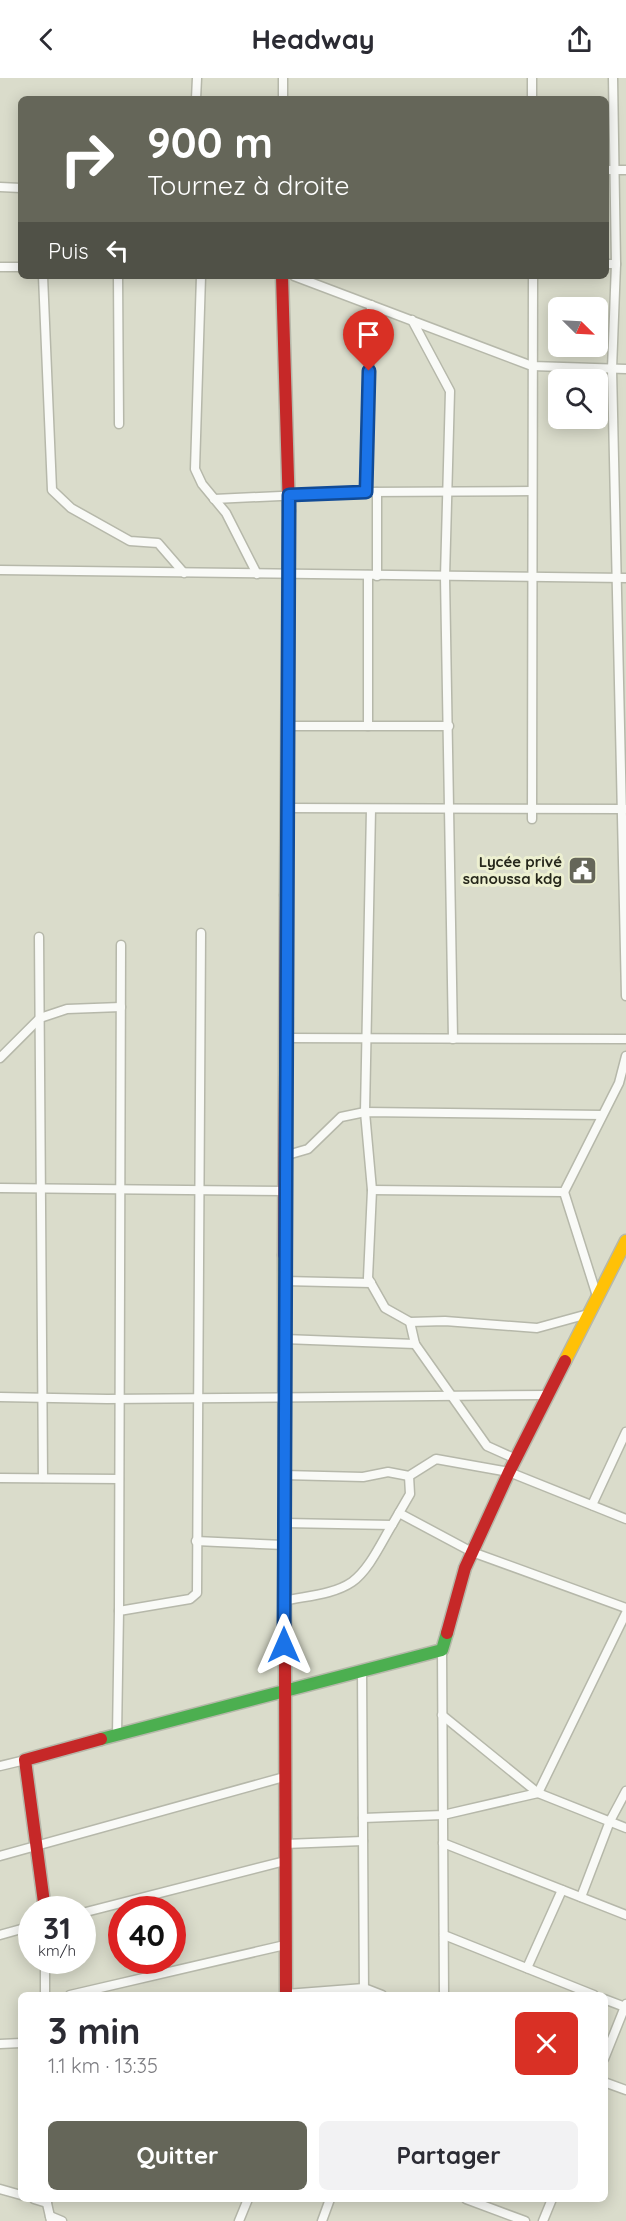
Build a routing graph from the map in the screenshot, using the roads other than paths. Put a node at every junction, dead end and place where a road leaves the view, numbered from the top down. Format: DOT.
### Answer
graph roads {
  1 [pos="197,78"];
  2 [pos="283,78"];
  3 [pos="532,78"];
  4 [pos="613,78"];
  5 [pos="196,96"];
  6 [pos="283,96"];
  7 [pos="532,96"];
  8 [pos="610,170"];
  9 [pos="626,170"];
  10 [pos="0,187"];
  11 [pos="18,188"];
  12 [pos="609,264"];
  13 [pos="616,264"];
  14 [pos="0,267"];
  15 [pos="18,267"];
  16 [pos="43,279"];
  17 [pos="118,279"];
  18 [pos="201,279"];
  19 [pos="282,279"];
  20 [pos="302,279"];
  21 [pos="532,279"];
  22 [pos="371,305"];
  23 [pos="412,320"];
  24 [pos="532,366"];
  25 [pos="612,369"];
  26 [pos="626,369"];
  27 [pos="119,424"];
  28 [pos="532,491"];
  29 [pos="366,492"];
  30 [pos="377,492"];
  31 [pos="448,492"];
  32 [pos="289,495"];
  33 [pos="214,498"];
  34 [pos="0,570"];
  35 [pos="184,573"];
  36 [pos="257,574"];
  37 [pos="286,574"];
  38 [pos="532,575"];
  39 [pos="368,576"];
  40 [pos="377,576"];
  41 [pos="446,577"];
  42 [pos="621,578"];
  43 [pos="286,726"];
  44 [pos="368,726"];
  45 [pos="449,726"];
  46 [pos="286,808"];
  47 [pos="451,808"];
  48 [pos="532,808"];
  49 [pos="371,809"];
  50 [pos="624,809"];
  51 [pos="532,819"];
  52 [pos="201,933"];
  53 [pos="39,937"];
  54 [pos="121,945"];
  55 [pos="626,996"];
  56 [pos="121,1007"];
  57 [pos="40,1018"];
  58 [pos="285,1038"];
  59 [pos="367,1038"];
  60 [pos="453,1039"];
  61 [pos="626,1040"];
  62 [pos="626,1056"];
  63 [pos="0,1058"];
  64 [pos="365,1112"];
  65 [pos="602,1115"];
  66 [pos="284,1156"];
  67 [pos="0,1188"];
  68 [pos="41,1189"];
  69 [pos="120,1189"];
  70 [pos="372,1190"];
  71 [pos="200,1191"];
  72 [pos="284,1191"];
  73 [pos="564,1192"];
  74 [pos="626,1241"];
  75 [pos="284,1281"];
  76 [pos="371,1283"];
  77 [pos="597,1296"];
  78 [pos="588,1314"];
  79 [pos="410,1322"];
  80 [pos="284,1339"];
  81 [pos="415,1344"];
  82 [pos="451,1395"];
  83 [pos="548,1395"];
  84 [pos="284,1396"];
  85 [pos="0,1397"];
  86 [pos="42,1398"];
  87 [pos="198,1398"];
  88 [pos="119,1399"];
  89 [pos="626,1433"];
  90 [pos="516,1459"];
  91 [pos="509,1472"];
  92 [pos="284,1475"];
  93 [pos="409,1476"];
  94 [pos="0,1478"];
  95 [pos="43,1478"];
  96 [pos="119,1479"];
  97 [pos="592,1505"];
  98 [pos="399,1513"];
  99 [pos="626,1519"];
  100 [pos="284,1523"];
  101 [pos="392,1525"];
  102 [pos="196,1541"];
  103 [pos="284,1545"];
  104 [pos="472,1552"];
  105 [pos="284,1601"];
  106 [pos="626,1610"];
  107 [pos="119,1611"];
  108 [pos="442,1650"];
  109 [pos="362,1670"];
  110 [pos="284,1690"];
  111 [pos="442,1715"];
  112 [pos="117,1735"];
  113 [pos="25,1760"];
  114 [pos="0,1766"];
  115 [pos="284,1777"];
  116 [pos="626,1791"];
  117 [pos="538,1793"];
  118 [pos="443,1815"];
  119 [pos="363,1818"];
  120 [pos="610,1821"];
  121 [pos="626,1828"];
  122 [pos="363,1841"];
  123 [pos="285,1844"];
  124 [pos="443,1844"];
  125 [pos="37,1845"];
  126 [pos="0,1856"];
  127 [pos="285,1861"];
  128 [pos="562,1890"];
  129 [pos="43,1896"];
  130 [pos="581,1897"];
  131 [pos="96,1909"];
  132 [pos="626,1915"];
  133 [pos="18,1930"];
  134 [pos="0,1935"];
  135 [pos="444,1935"];
  136 [pos="285,1945"];
  137 [pos="527,1968"];
  138 [pos="45,1974"];
  139 [pos="364,1991"];
  140 [pos="45,1992"];
  141 [pos="83,1992"];
  142 [pos="286,1992"];
  143 [pos="344,1992"];
  144 [pos="444,1992"];
  145 [pos="587,1992"];
  146 [pos="608,2000"];
  147 [pos="625,2006"];
  148 [pos="18,2043"];
  149 [pos="0,2044"];
  150 [pos="608,2049"];
  151 [pos="608,2083"];
  152 [pos="626,2090"];
  153 [pos="0,2189"];
  154 [pos="18,2194"];
  155 [pos="46,2202"];
  156 [pos="247,2202"];
  157 [pos="329,2202"];
  158 [pos="474,2202"];
  159 [pos="551,2202"];
  160 [pos="50,2219"];
  161 [pos="62,2221"];
  162 [pos="239,2221"];
  163 [pos="322,2221"];
  164 [pos="525,2221"];
  165 [pos="543,2221"];
  1 -- 5 [label="street"];
  2 -- 6 [label="street"];
  3 -- 7 [label="street"];
  4 -- 8 [label="street"];
  8 -- 9 [label="street"];
  8 -- 13 [label="street"];
  10 -- 11 [label="street"];
  12 -- 13 [label="street"];
  13 -- 25 [label="street"];
  14 -- 15 [label="street"];
  16 -- 35 [label="street"];
  17 -- 27 [label="street"];
  18 -- 33 [label="street"];
  19 -- 32 [label="street"];
  20 -- 22 [label="street"];
  21 -- 24 [label="street"];
  22 -- 23 [label="street"];
  22 -- 29 [label="street"];
  23 -- 24 [label="street"];
  23 -- 31 [label="street"];
  24 -- 25 [label="street"];
  24 -- 28 [label="street"];
  25 -- 26 [label="street"];
  25 -- 42 [label="street"];
  28 -- 31 [label="street"];
  28 -- 38 [label="street"];
  29 -- 30 [label="street"];
  29 -- 32 [label="street"];
  30 -- 31 [label="street"];
  30 -- 40 [label="street"];
  31 -- 41 [label="street"];
  32 -- 33 [label="street"];
  32 -- 37 [label="street"];
  33 -- 36 [label="street"];
  34 -- 35 [label="street"];
  35 -- 36 [label="street"];
  36 -- 37 [label="street"];
  37 -- 39 [label="street"];
  37 -- 43 [label="street"];
  38 -- 41 [label="street"];
  38 -- 42 [label="street"];
  38 -- 48 [label="street"];
  39 -- 40 [label="street"];
  39 -- 44 [label="street"];
  40 -- 41 [label="street"];
  41 -- 45 [label="street"];
  42 -- 50 [label="street"];
  43 -- 44 [label="street"];
  43 -- 46 [label="street"];
  44 -- 45 [label="street"];
  45 -- 47 [label="street"];
  46 -- 49 [label="street"];
  46 -- 58 [label="street"];
  47 -- 48 [label="street"];
  47 -- 49 [label="street"];
  47 -- 60 [label="street"];
  48 -- 50 [label="street"];
  48 -- 51 [label="street"];
  49 -- 59 [label="street"];
  50 -- 55 [label="street"];
  52 -- 71 [label="street"];
  53 -- 57 [label="street"];
  54 -- 56 [label="street"];
  56 -- 57 [label="street"];
  56 -- 69 [label="street"];
  57 -- 63 [label="street"];
  57 -- 68 [label="street"];
  58 -- 59 [label="street"];
  58 -- 66 [label="street"];
  59 -- 60 [label="street"];
  59 -- 64 [label="street"];
  60 -- 61 [label="street"];
  62 -- 65 [label="street"];
  64 -- 65 [label="street"];
  64 -- 66 [label="street"];
  64 -- 70 [label="street"];
  65 -- 73 [label="street"];
  66 -- 72 [label="street"];
  67 -- 68 [label="street"];
  68 -- 69 [label="street"];
  68 -- 86 [label="street"];
  69 -- 71 [label="street"];
  69 -- 88 [label="street"];
  70 -- 73 [label="street"];
  70 -- 76 [label="street"];
  71 -- 72 [label="street"];
  71 -- 87 [label="street"];
  72 -- 75 [label="street"];
  73 -- 77 [label="street"];
  74 -- 77 [label="street"];
  75 -- 76 [label="street"];
  75 -- 80 [label="street"];
  76 -- 79 [label="street"];
  77 -- 78 [label="street"];
  78 -- 79 [label="street"];
  78 -- 83 [label="street"];
  79 -- 81 [label="street"];
  80 -- 81 [label="street"];
  80 -- 84 [label="street"];
  81 -- 82 [label="street"];
  82 -- 83 [label="street"];
  82 -- 84 [label="street"];
  82 -- 90 [label="street"];
  83 -- 90 [label="street"];
  84 -- 87 [label="street"];
  84 -- 92 [label="street"];
  85 -- 86 [label="street"];
  86 -- 88 [label="street"];
  86 -- 95 [label="street"];
  87 -- 88 [label="street"];
  87 -- 102 [label="street"];
  88 -- 96 [label="street"];
  89 -- 97 [label="street"];
  90 -- 91 [label="street"];
  91 -- 93 [label="street"];
  91 -- 97 [label="street"];
  91 -- 104 [label="street"];
  92 -- 93 [label="street"];
  92 -- 100 [label="street"];
  93 -- 98 [label="street"];
  94 -- 95 [label="street"];
  95 -- 96 [label="street"];
  96 -- 107 [label="street"];
  97 -- 99 [label="street"];
  98 -- 101 [label="street"];
  98 -- 104 [label="street"];
  100 -- 101 [label="street"];
  100 -- 103 [label="street"];
  101 -- 105 [label="street"];
  102 -- 103 [label="street"];
  102 -- 107 [label="street"];
  103 -- 105 [label="street"];
  104 -- 106 [label="street"];
  104 -- 108 [label="street"];
  105 -- 110 [label="street"];
  106 -- 117 [label="street"];
  107 -- 112 [label="street"];
  108 -- 109 [label="street"];
  108 -- 111 [label="street"];
  109 -- 110 [label="street"];
  109 -- 119 [label="street"];
  110 -- 112 [label="street"];
  110 -- 115 [label="street"];
  111 -- 117 [label="street"];
  111 -- 118 [label="street"];
  112 -- 113 [label="street"];
  113 -- 114 [label="street"];
  113 -- 125 [label="street"];
  115 -- 123 [label="street"];
  115 -- 125 [label="street"];
  116 -- 120 [label="street"];
  117 -- 118 [label="street"];
  117 -- 120 [label="street"];
  118 -- 119 [label="street"];
  118 -- 124 [label="street"];
  119 -- 122 [label="street"];
  120 -- 121 [label="street"];
  120 -- 130 [label="street"];
  122 -- 123 [label="street"];
  122 -- 139 [label="street"];
  123 -- 127 [label="street"];
  124 -- 128 [label="street"];
  124 -- 135 [label="street"];
  125 -- 126 [label="street"];
  125 -- 129 [label="street"];
  127 -- 131 [label="street"];
  127 -- 136 [label="street"];
  128 -- 130 [label="street"];
  128 -- 137 [label="street"];
  130 -- 132 [label="street"];
  133 -- 134 [label="street"];
  135 -- 137 [label="street"];
  135 -- 144 [label="street"];
  136 -- 141 [label="street"];
  136 -- 142 [label="street"];
  137 -- 145 [label="street"];
  138 -- 140 [label="street"];
  139 -- 143 [label="street"];
  146 -- 147 [label="street"];
  147 -- 150 [label="street"];
  148 -- 149 [label="street"];
  151 -- 152 [label="street"];
  153 -- 154 [label="street"];
  155 -- 160 [label="street"];
  156 -- 162 [label="street"];
  157 -- 163 [label="street"];
  158 -- 164 [label="street"];
  159 -- 165 [label="street"];
  160 -- 161 [label="street"];
}
